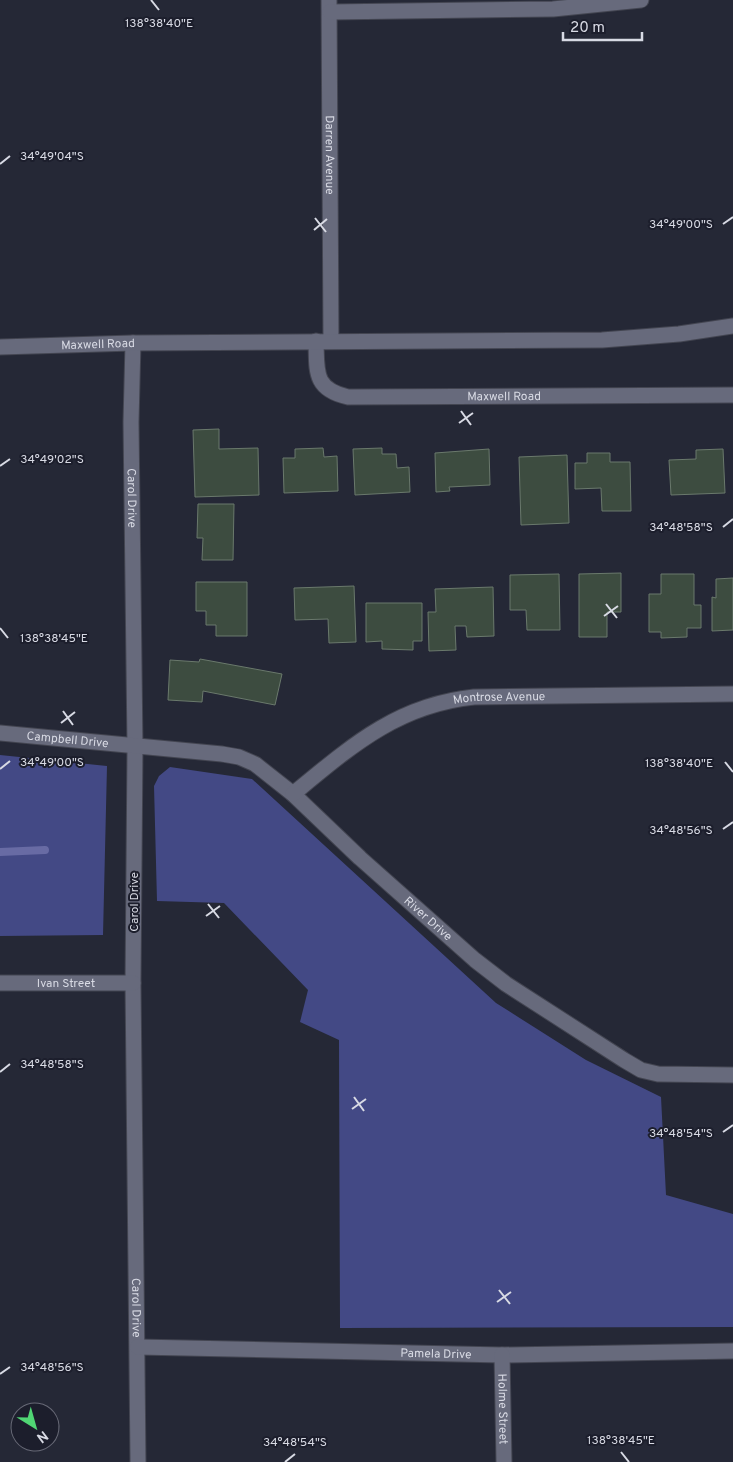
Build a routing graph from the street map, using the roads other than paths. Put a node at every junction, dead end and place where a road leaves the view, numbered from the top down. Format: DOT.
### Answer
graph roads {
  1 [pos="641,0"];
  2 [pos="330,6"];
  3 [pos="733,326"];
  4 [pos="316,341"];
  5 [pos="331,341"];
  6 [pos="133,343"];
  7 [pos="0,347"];
  8 [pos="733,396"];
  9 [pos="733,694"];
  10 [pos="0,733"];
  11 [pos="134,747"];
  12 [pos="293,794"];
  13 [pos="0,983"];
  14 [pos="133,983"];
  15 [pos="733,1075"];
  16 [pos="138,1346"];
  17 [pos="733,1351"];
  18 [pos="502,1354"];
  19 [pos="138,1462"];
  20 [pos="504,1462"];
  1 -- 2 [label="street"];
  2 -- 5 [label="street, Darren Avenue"];
  3 -- 5 [label="street, Maxwell Road"];
  4 -- 5 [label="street, Maxwell Road"];
  4 -- 6 [label="street, Maxwell Road"];
  4 -- 8 [label="street, Maxwell Road"];
  6 -- 7 [label="street, Maxwell Road"];
  6 -- 11 [label="street, Carol Drive"];
  9 -- 12 [label="street, Montrose Avenue"];
  10 -- 11 [label="street, Campbell Drive"];
  11 -- 12 [label="street, River Drive"];
  11 -- 14 [label="street, Carol Drive"];
  12 -- 15 [label="street, River Drive"];
  13 -- 14 [label="street, Ivan Street"];
  14 -- 16 [label="street, Carol Drive"];
  16 -- 18 [label="street, Pamela Drive"];
  16 -- 19 [label="street, Carol Drive"];
  17 -- 18 [label="street, Pamela Drive"];
  18 -- 20 [label="street, Holme Street"];
}
